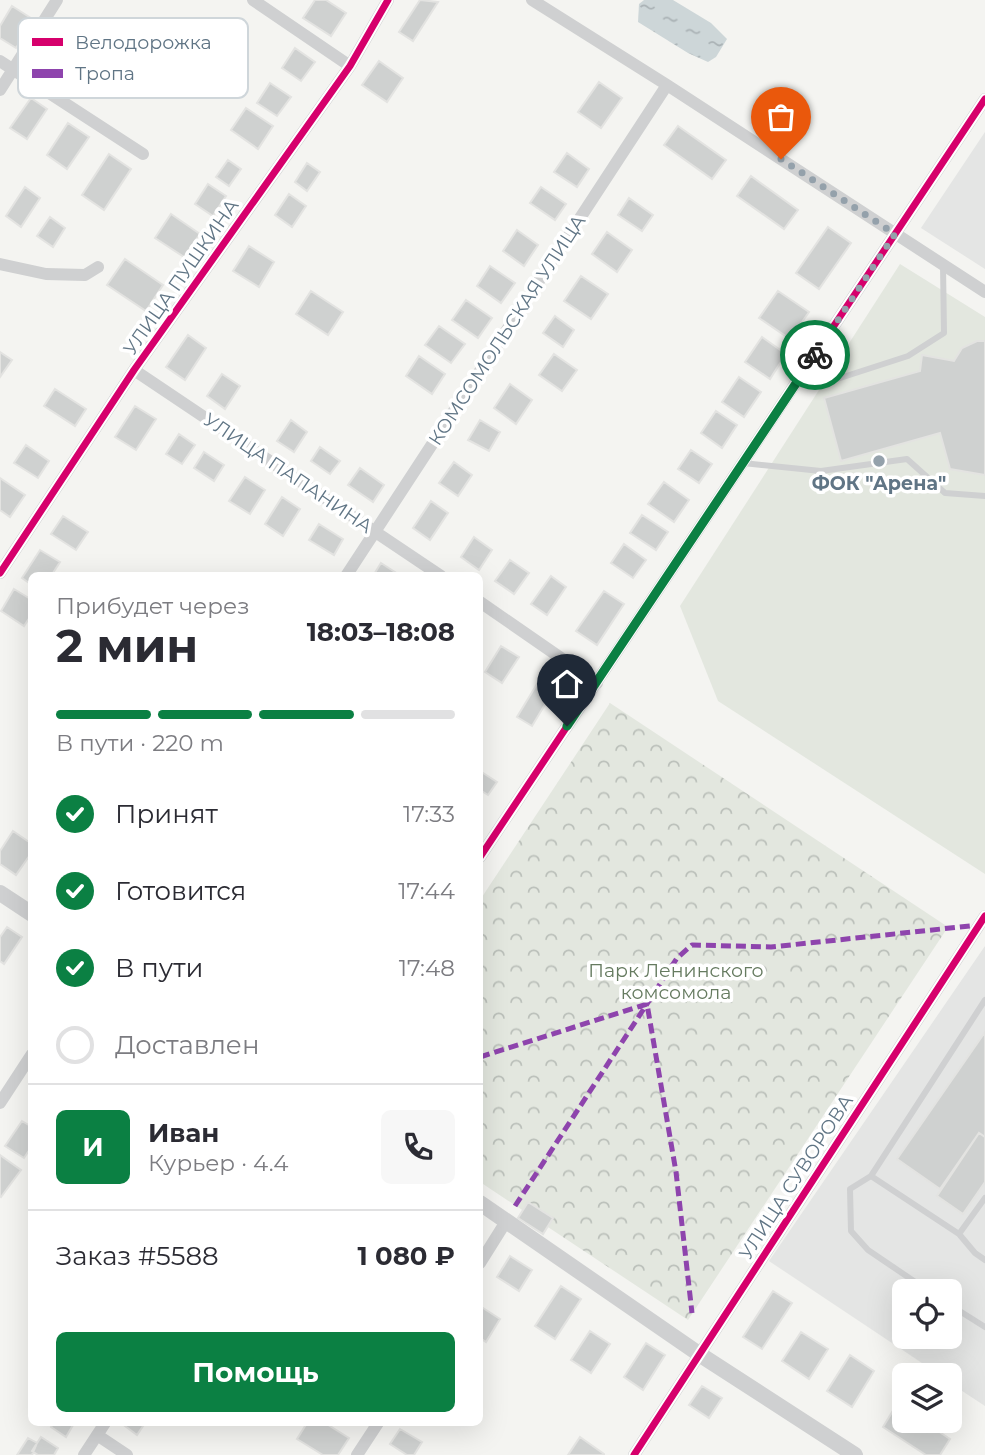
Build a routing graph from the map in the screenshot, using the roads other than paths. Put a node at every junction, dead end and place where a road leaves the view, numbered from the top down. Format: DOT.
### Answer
graph roads {
  1 [pos="57,0"];
  2 [pos="253,0"];
  3 [pos="388,0"];
  4 [pos="532,0"];
  5 [pos="46,18"];
  6 [pos="0,61"];
  7 [pos="18,62"];
  8 [pos="350,66"];
  9 [pos="13,70"];
  10 [pos="18,73"];
  11 [pos="667,85"];
  12 [pos="0,90"];
  13 [pos="56,98"];
  14 [pos="985,99"];
  15 [pos="143,154"];
  16 [pos="895,234"];
  17 [pos="0,264"];
  18 [pos="943,265"];
  19 [pos="98,267"];
  20 [pos="985,292"];
  21 [pos="134,370"];
  22 [pos="797,382"];
  23 [pos="743,463"];
  24 [pos="985,496"];
  25 [pos="376,531"];
  26 [pos="349,572"];
  27 [pos="435,572"];
  28 [pos="0,573"];
  29 [pos="483,604"];
  30 [pos="597,683"];
  31 [pos="483,853"];
  32 [pos="0,893"];
  33 [pos="28,911"];
  34 [pos="985,916"];
  35 [pos="985,1000"];
  36 [pos="28,1060"];
  37 [pos="0,1102"];
  38 [pos="871,1177"];
  39 [pos="985,1198"];
  40 [pos="483,1205"];
  41 [pos="507,1220"];
  42 [pos="959,1234"];
  43 [pos="483,1258"];
  44 [pos="985,1260"];
  45 [pos="911,1279"];
  46 [pos="962,1313"];
  47 [pos="985,1327"];
  48 [pos="699,1354"];
  49 [pos="103,1426"];
  50 [pos="376,1426"];
  51 [pos="97,1435"];
  52 [pos="84,1455"];
  53 [pos="127,1455"];
  54 [pos="357,1455"];
  55 [pos="634,1455"];
  56 [pos="855,1455"];
  1 -- 5 [label="street"];
  2 -- 8 [label="street"];
  3 -- 8 [label="street, УЛИЦА ПУШКИНА"];
  4 -- 11 [label="street"];
  6 -- 9 [label="street"];
  7 -- 9 [label="street"];
  8 -- 21 [label="street, УЛИЦА ПУШКИНА"];
  9 -- 10 [label="street"];
  9 -- 12 [label="street"];
  11 -- 16 [label="street"];
  11 -- 25 [label="street, КОМСОМОЛЬСКАЯ УЛИЦА"];
  13 -- 15 [label="street"];
  14 -- 16 [label="street"];
  16 -- 18 [label="street"];
  16 -- 22 [label="street"];
  17 -- 19 [label="street"];
  18 -- 20 [label="street"];
  18 -- 22 [label="lane"];
  21 -- 25 [label="street, УЛИЦА ПАПАНИНА"];
  21 -- 28 [label="street, УЛИЦА ПУШКИНА"];
  22 -- 23 [label="street"];
  23 -- 24 [label="lane"];
  23 -- 30 [label="street"];
  25 -- 26 [label="street, КОМСОМОЛЬСКАЯ УЛИЦА"];
  25 -- 27 [label="street, УЛИЦА ПАПАНИНА"];
  29 -- 30 [label="street"];
  30 -- 31 [label="street"];
  32 -- 33 [label="street"];
  34 -- 48 [label="street, УЛИЦА СУВОРОВА"];
  35 -- 38 [label="lane"];
  36 -- 37 [label="street"];
  38 -- 42 [label="lane"];
  38 -- 45 [label="lane"];
  39 -- 42 [label="lane"];
  40 -- 41 [label="street"];
  41 -- 43 [label="street"];
  41 -- 48 [label="street"];
  42 -- 44 [label="lane"];
  46 -- 47 [label="lane"];
  48 -- 55 [label="street, УЛИЦА СУВОРОВА"];
  48 -- 56 [label="street"];
  49 -- 51 [label="street"];
  50 -- 54 [label="street"];
  51 -- 52 [label="street"];
  51 -- 53 [label="street"];
}
